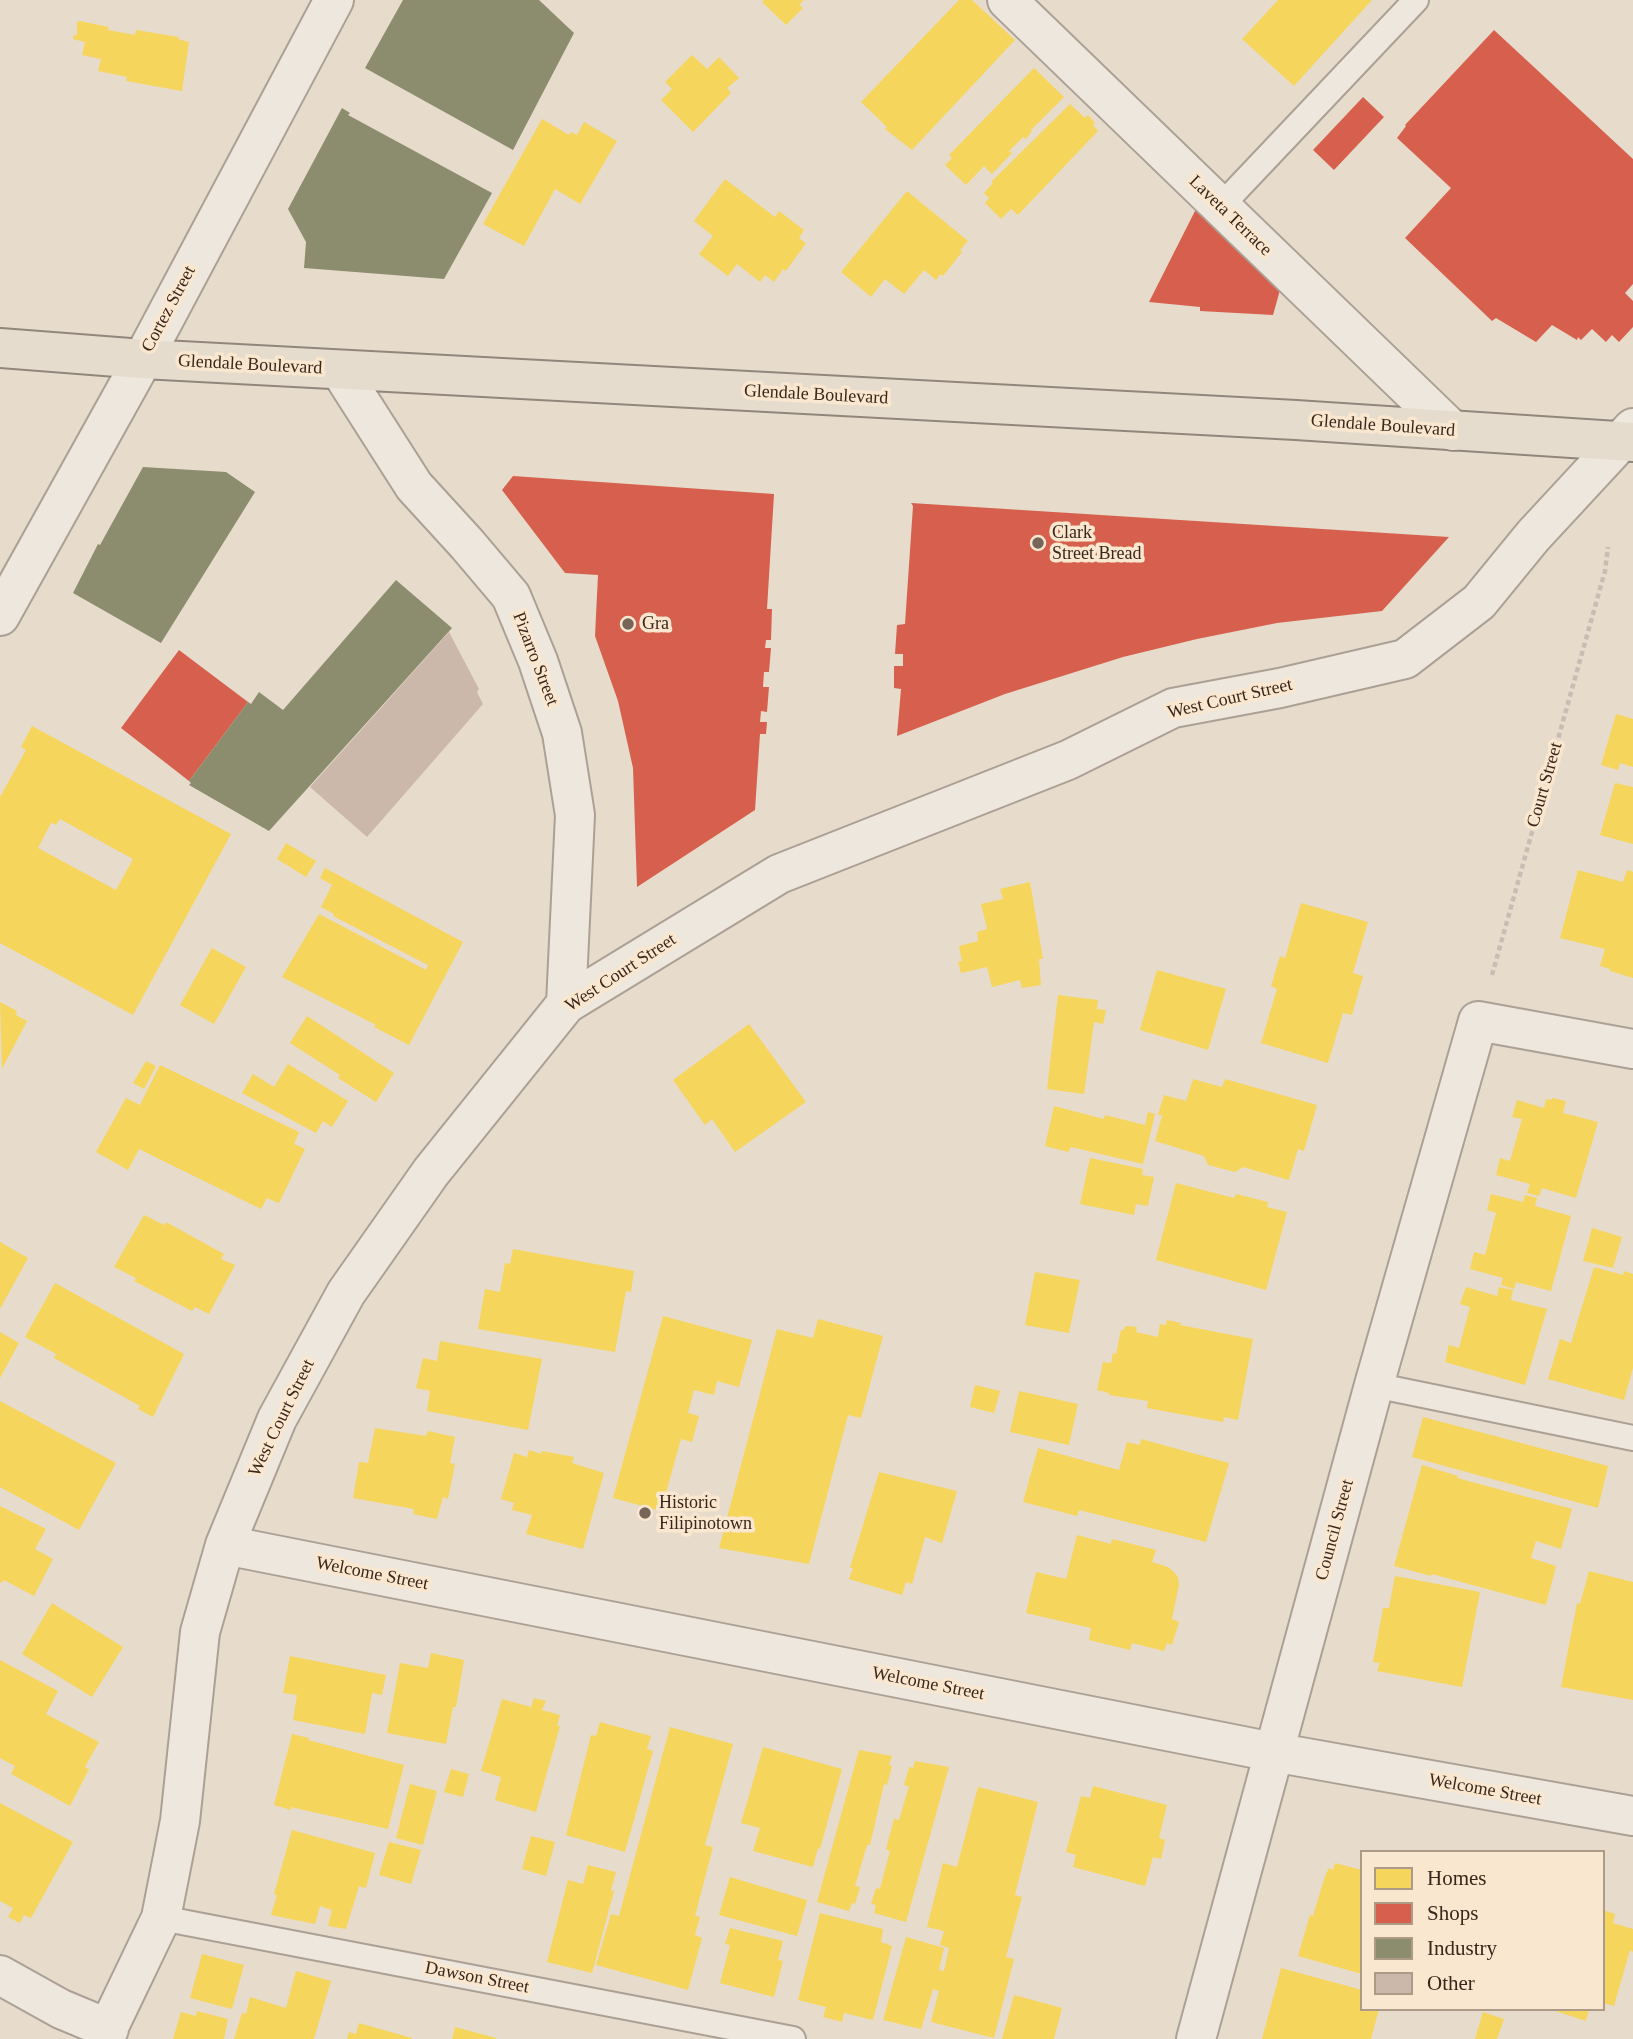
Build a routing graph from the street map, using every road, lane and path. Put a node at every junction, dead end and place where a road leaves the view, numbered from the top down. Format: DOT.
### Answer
graph roads {
  1 [pos="334,0"];
  2 [pos="1007,0"];
  3 [pos="1416,0"];
  4 [pos="1220,207"];
  5 [pos="0,348"];
  6 [pos="143,359"];
  7 [pos="340,370"];
  8 [pos="1453,431"];
  9 [pos="1629,437"];
  10 [pos="1608,547"];
  11 [pos="0,616"];
  12 [pos="566,1004"];
  13 [pos="1478,1021"];
  14 [pos="1633,1049"];
  15 [pos="1374,1385"];
  16 [pos="1633,1438"];
  17 [pos="225,1545"];
  18 [pos="1273,1752"];
  19 [pos="1633,1816"];
  20 [pos="161,1918"];
  21 [pos="0,1975"];
  22 [pos="106,2034"];
  23 [pos="793,2039"];
  24 [pos="1196,2039"];
  1 -- 6 [label="street, Cortez Street"];
  2 -- 4 [label="street, Laveta Terrace"];
  3 -- 4 [label="lane"];
  4 -- 8 [label="street, Laveta Terrace"];
  5 -- 6 [label="main road, Glendale Boulevard"];
  6 -- 7 [label="main road, Glendale Boulevard"];
  6 -- 11 [label="street, Cortez Street"];
  7 -- 8 [label="main road, Glendale Boulevard"];
  7 -- 12 [label="street, Pizarro Street"];
  8 -- 9 [label="main road, Glendale Boulevard"];
  9 -- 12 [label="street, West Court Street"];
  10 -- 13 [label="path, Court Street"];
  12 -- 17 [label="street, West Court Street"];
  13 -- 14 [label="street"];
  13 -- 15 [label="street, Council Street"];
  15 -- 16 [label="lane"];
  15 -- 18 [label="street, Council Street"];
  17 -- 18 [label="street, Welcome Street"];
  17 -- 20 [label="street, West Court Street"];
  18 -- 19 [label="street, Welcome Street"];
  18 -- 24 [label="street, Council Street"];
  20 -- 22 [label="street, West Court Street"];
  20 -- 23 [label="lane, Dawson Street"];
  21 -- 22 [label="street"];
}
